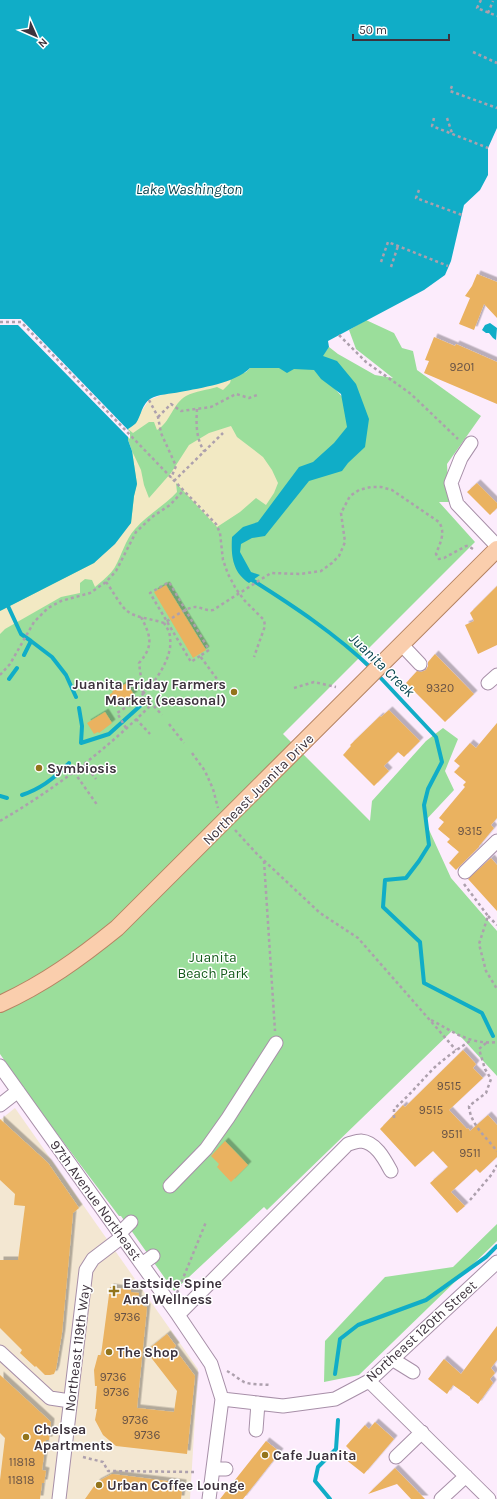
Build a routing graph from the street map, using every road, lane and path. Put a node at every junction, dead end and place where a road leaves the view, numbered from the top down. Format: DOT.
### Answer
graph roads {
  1 [pos="481,0"];
  2 [pos="493,1"];
  3 [pos="488,13"];
  4 [pos="497,16"];
  5 [pos="473,52"];
  6 [pos="497,63"];
  7 [pos="452,86"];
  8 [pos="497,108"];
  9 [pos="434,118"];
  10 [pos="448,118"];
  11 [pos="452,134"];
  12 [pos="488,148"];
  13 [pos="419,190"];
  14 [pos="462,215"];
  15 [pos="398,246"];
  16 [pos="381,262"];
  17 [pos="448,266"];
  18 [pos="391,267"];
  19 [pos="0,322"];
  20 [pos="339,335"];
  21 [pos="257,395"];
  22 [pos="149,400"];
  23 [pos="197,409"];
  24 [pos="158,417"];
  25 [pos="223,434"];
  26 [pos="469,445"];
  27 [pos="204,451"];
  28 [pos="173,479"];
  29 [pos="183,491"];
  30 [pos="497,546"];
  31 [pos="474,549"];
  32 [pos="497,549"];
  33 [pos="106,582"];
  34 [pos="239,594"];
  35 [pos="185,611"];
  36 [pos="141,617"];
  37 [pos="165,622"];
  38 [pos="402,645"];
  39 [pos="200,656"];
  40 [pos="254,657"];
  41 [pos="420,664"];
  42 [pos="0,675"];
  43 [pos="216,679"];
  44 [pos="336,687"];
  45 [pos="294,688"];
  46 [pos="144,694"];
  47 [pos="152,704"];
  48 [pos="162,715"];
  49 [pos="136,719"];
  50 [pos="169,724"];
  51 [pos="126,727"];
  52 [pos="150,734"];
  53 [pos="184,743"];
  54 [pos="192,753"];
  55 [pos="84,764"];
  56 [pos="74,772"];
  57 [pos="96,779"];
  58 [pos="98,806"];
  59 [pos="220,810"];
  60 [pos="0,821"];
  61 [pos="234,829"];
  62 [pos="497,841"];
  63 [pos="264,860"];
  64 [pos="465,872"];
  65 [pos="488,916"];
  66 [pos="497,925"];
  67 [pos="497,989"];
  68 [pos="0,1004"];
  69 [pos="428,1019"];
  70 [pos="470,1041"];
  71 [pos="497,1042"];
  72 [pos="276,1043"];
  73 [pos="486,1043"];
  74 [pos="456,1050"];
  75 [pos="0,1066"];
  76 [pos="18,1091"];
  77 [pos="0,1105"];
  78 [pos="394,1118"];
  79 [pos="497,1151"];
  80 [pos="497,1165"];
  81 [pos="391,1171"];
  82 [pos="170,1186"];
  83 [pos="470,1200"];
  84 [pos="131,1222"];
  85 [pos="206,1222"];
  86 [pos="121,1235"];
  87 [pos="153,1256"];
  88 [pos="497,1262"];
  89 [pos="142,1264"];
  90 [pos="175,1299"];
  91 [pos="178,1315"];
  92 [pos="0,1352"];
  93 [pos="392,1359"];
  94 [pos="224,1371"];
  95 [pos="413,1372"];
  96 [pos="369,1381"];
  97 [pos="270,1385"];
  98 [pos="222,1399"];
  99 [pos="70,1401"];
  100 [pos="258,1403"];
  101 [pos="256,1430"];
  102 [pos="422,1432"];
  103 [pos="83,1457"];
  104 [pos="396,1457"];
  105 [pos="213,1469"];
  106 [pos="226,1469"];
  107 [pos="194,1472"];
  108 [pos="466,1476"];
  109 [pos="59,1499"];
  110 [pos="209,1499"];
  111 [pos="441,1499"];
  112 [pos="489,1499"];
  1 -- 3 [label="path"];
  2 -- 3 [label="path"];
  3 -- 4 [label="path"];
  5 -- 6 [label="path"];
  7 -- 8 [label="path"];
  9 -- 11 [label="path"];
  10 -- 11 [label="path"];
  11 -- 12 [label="path"];
  13 -- 14 [label="path"];
  15 -- 16 [label="path"];
  15 -- 17 [label="path"];
  15 -- 18 [label="path"];
  19 -- 28 [label="path"];
  20 -- 26 [label="path"];
  21 -- 23 [label="path"];
  22 -- 24 [label="path"];
  23 -- 24 [label="path"];
  23 -- 27 [label="path"];
  24 -- 28 [label="path"];
  25 -- 27 [label="path"];
  26 -- 30 [label="street"];
  27 -- 28 [label="path"];
  28 -- 29 [label="path"];
  29 -- 33 [label="path"];
  29 -- 34 [label="path"];
  31 -- 34 [label="path"];
  32 -- 38 [label="main road, Northeast Juanita Drive"];
  33 -- 36 [label="path"];
  33 -- 42 [label="path"];
  34 -- 35 [label="path"];
  34 -- 40 [label="path"];
  35 -- 37 [label="path"];
  35 -- 37 [label="path"];
  35 -- 39 [label="path"];
  36 -- 37 [label="path"];
  36 -- 46 [label="path"];
  37 -- 39 [label="path"];
  37 -- 46 [label="path"];
  38 -- 41 [label="street"];
  38 -- 68 [label="main road, Northeast Juanita Drive"];
  39 -- 43 [label="path"];
  44 -- 45 [label="path"];
  46 -- 47 [label="path"];
  46 -- 51 [label="path"];
  47 -- 48 [label="path"];
  47 -- 49 [label="path"];
  49 -- 51 [label="path"];
  49 -- 52 [label="path"];
  50 -- 53 [label="path"];
  51 -- 55 [label="path"];
  54 -- 59 [label="path"];
  55 -- 56 [label="path"];
  55 -- 57 [label="path"];
  56 -- 58 [label="path"];
  56 -- 60 [label="path"];
  61 -- 63 [label="path"];
  62 -- 64 [label="street"];
  63 -- 69 [label="path"];
  63 -- 72 [label="path"];
  64 -- 65 [label="path"];
  65 -- 66 [label="path"];
  65 -- 67 [label="path"];
  69 -- 70 [label="path"];
  69 -- 74 [label="path"];
  70 -- 73 [label="path"];
  70 -- 74 [label="path"];
  71 -- 73 [label="path"];
  72 -- 82 [label="street"];
  73 -- 79 [label="path"];
  74 -- 78 [label="path"];
  75 -- 76 [label="street, 97th Avenue Northeast"];
  76 -- 77 [label="street"];
  76 -- 86 [label="street, 97th Avenue Northeast"];
  80 -- 83 [label="path"];
  81 -- 91 [label="street"];
  84 -- 86 [label="street, Northeast 119th Way"];
  85 -- 90 [label="path"];
  86 -- 89 [label="street, 97th Avenue Northeast"];
  86 -- 99 [label="street, Northeast 119th Way"];
  87 -- 89 [label="street"];
  88 -- 93 [label="street, Northeast 120th Street"];
  89 -- 91 [label="street, 97th Avenue Northeast"];
  91 -- 98 [label="street, 97th Avenue Northeast"];
  92 -- 99 [label="street"];
  93 -- 95 [label="street"];
  93 -- 96 [label="street, Northeast 120th Street"];
  94 -- 97 [label="path"];
  96 -- 100 [label="street, Northeast 120th Street"];
  96 -- 102 [label="street"];
  98 -- 100 [label="street, Northeast 120th Street"];
  98 -- 105 [label="street"];
  99 -- 109 [label="street, Northeast 119th Way"];
  100 -- 101 [label="street"];
  102 -- 104 [label="street"];
  102 -- 108 [label="street"];
  103 -- 107 [label="path"];
  105 -- 106 [label="street"];
  105 -- 110 [label="street"];
  108 -- 111 [label="street"];
  108 -- 112 [label="street"];
}
